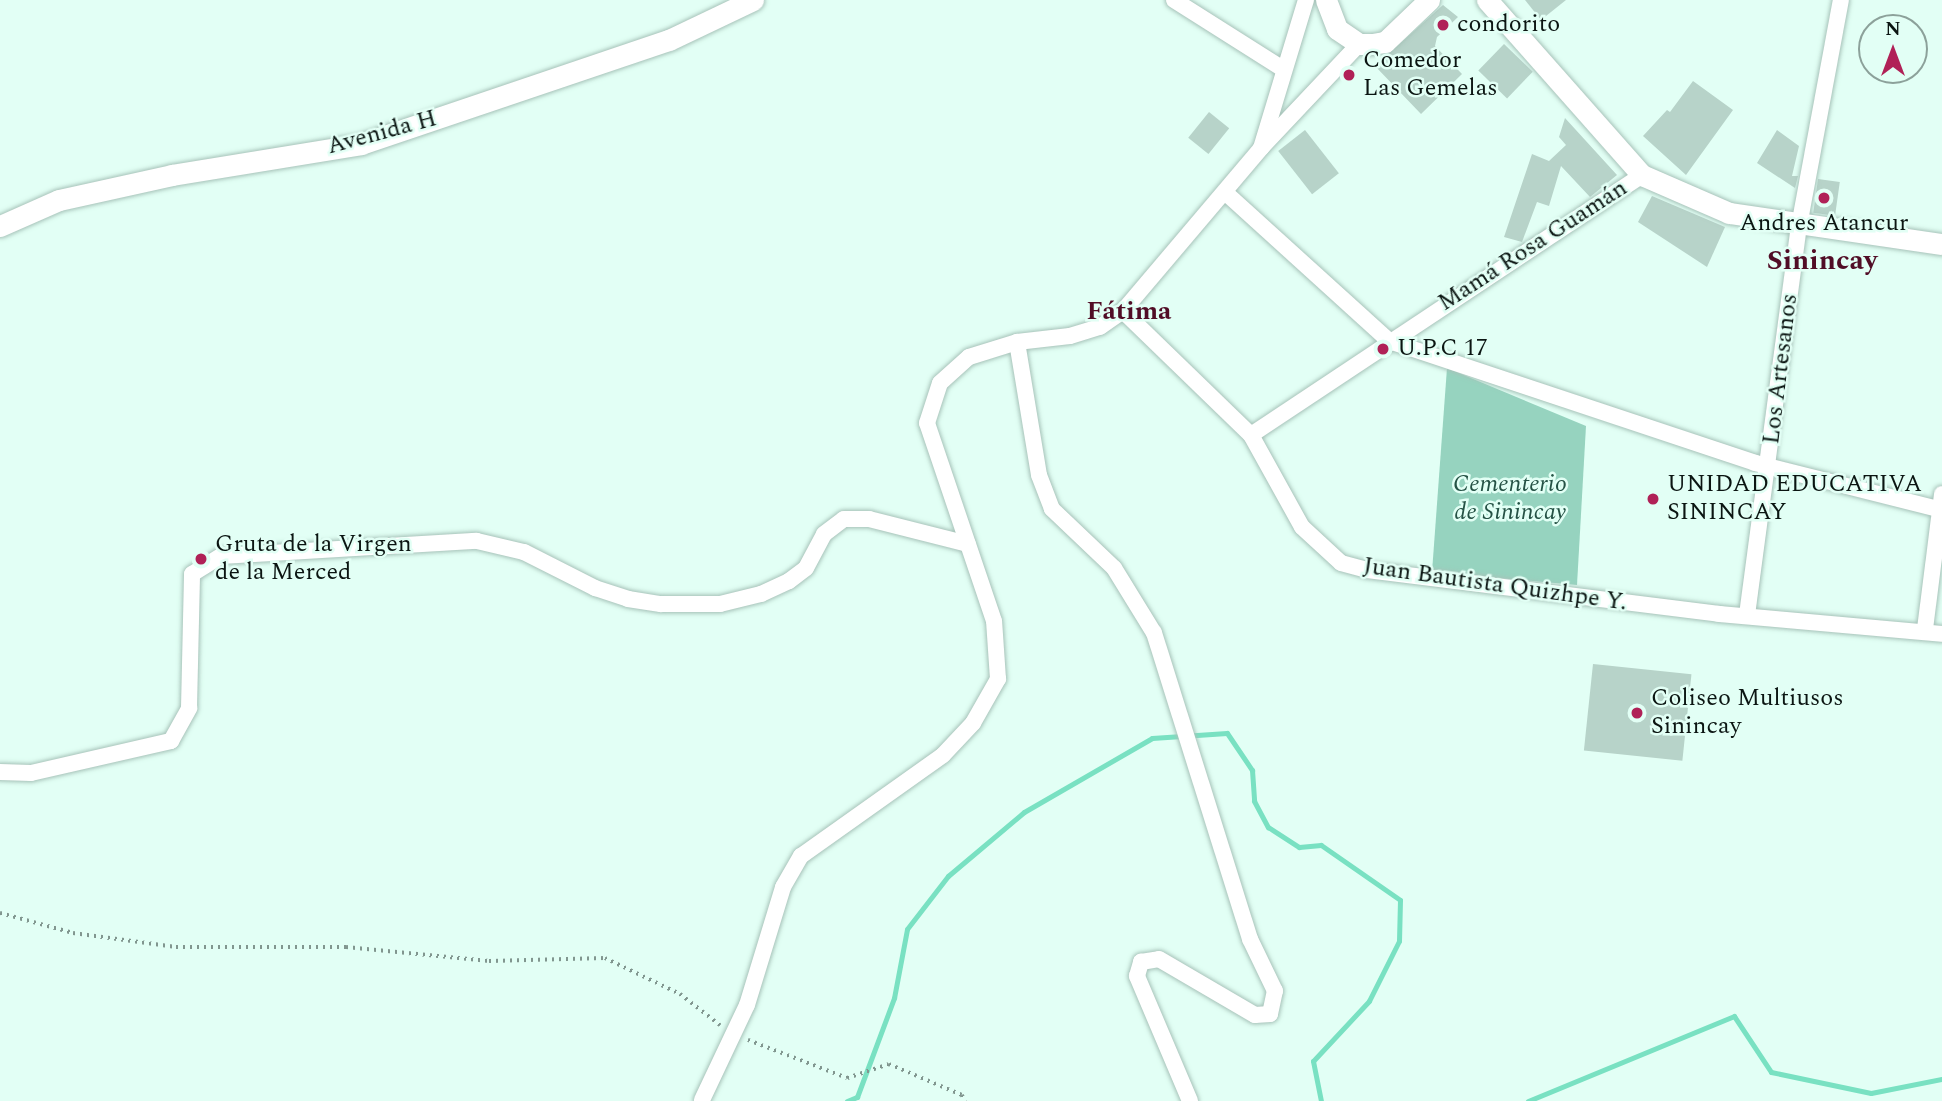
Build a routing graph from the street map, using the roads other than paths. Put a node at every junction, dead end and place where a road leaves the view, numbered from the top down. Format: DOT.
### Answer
graph roads {
  1 [pos="753,0"];
  2 [pos="1174,0"];
  3 [pos="1306,0"];
  4 [pos="1326,0"];
  5 [pos="1429,0"];
  6 [pos="1486,0"];
  7 [pos="1841,0"];
  8 [pos="1360,44"];
  9 [pos="1283,69"];
  10 [pos="1261,148"];
  11 [pos="1642,175"];
  12 [pos="1227,194"];
  13 [pos="0,226"];
  14 [pos="1799,226"];
  15 [pos="1942,244"];
  16 [pos="1123,311"];
  17 [pos="1389,341"];
  18 [pos="1017,342"];
  19 [pos="1251,435"];
  20 [pos="1769,466"];
  21 [pos="1941,505"];
  22 [pos="968,544"];
  23 [pos="1747,615"];
  24 [pos="1925,629"];
  25 [pos="1942,634"];
  26 [pos="0,772"];
  27 [pos="702,1100"];
  28 [pos="1190,1101"];
  1 -- 13 [label="street, Avenida H"];
  2 -- 9 [label="street"];
  3 -- 9 [label="street"];
  4 -- 8 [label="street"];
  5 -- 8 [label="street"];
  6 -- 11 [label="street"];
  7 -- 14 [label="street, Los Artesanos"];
  8 -- 10 [label="street"];
  9 -- 10 [label="street"];
  10 -- 12 [label="street"];
  11 -- 14 [label="street"];
  11 -- 17 [label="street, Mamá Rosa Guamán"];
  12 -- 16 [label="street"];
  12 -- 17 [label="street"];
  14 -- 15 [label="street"];
  14 -- 20 [label="street, Los Artesanos"];
  16 -- 18 [label="street"];
  16 -- 19 [label="street, Juan Bautista Quizhpe Y."];
  17 -- 19 [label="street, Mamá Rosa Guamán"];
  17 -- 20 [label="street"];
  18 -- 22 [label="street"];
  18 -- 28 [label="street"];
  19 -- 23 [label="street, Juan Bautista Quizhpe Y."];
  20 -- 21 [label="street"];
  20 -- 23 [label="street, Los Artesanos"];
  21 -- 24 [label="street"];
  22 -- 26 [label="street"];
  22 -- 27 [label="street"];
  23 -- 24 [label="street, Juan Bautista Quizhpe Y."];
  24 -- 25 [label="street, Juan Bautista Quizhpe Y."];
}
